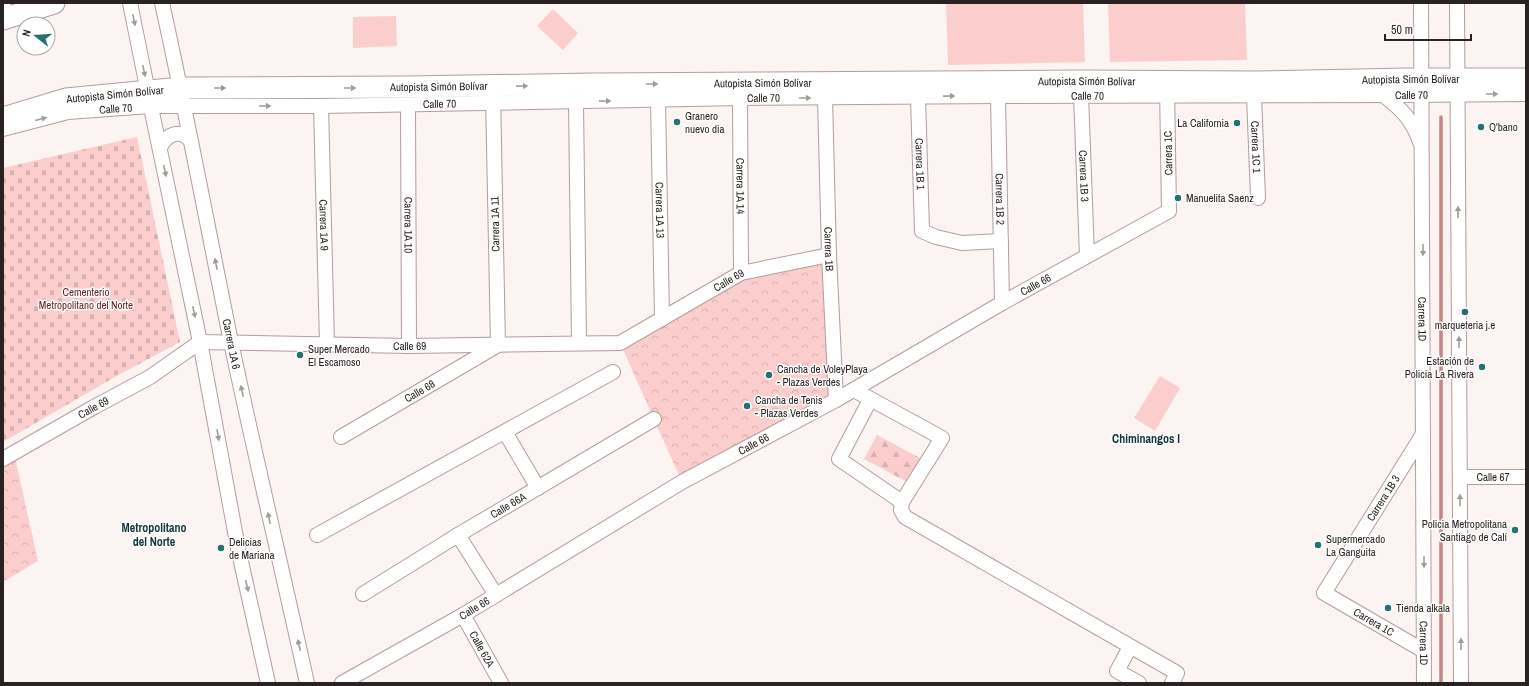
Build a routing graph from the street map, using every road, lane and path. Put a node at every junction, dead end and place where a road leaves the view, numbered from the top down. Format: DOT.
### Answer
graph roads {
  1 [pos="54,3"];
  2 [pos="130,3"];
  3 [pos="162,3"];
  4 [pos="1422,3"];
  5 [pos="1458,3"];
  6 [pos="3,18"];
  7 [pos="1422,86"];
  8 [pos="1458,86"];
  9 [pos="1519,86"];
  10 [pos="1167,88"];
  11 [pos="493,95"];
  12 [pos="1081,95"];
  13 [pos="1383,95"];
  14 [pos="998,96"];
  15 [pos="1254,96"];
  16 [pos="182,97"];
  17 [pos="918,97"];
  18 [pos="149,98"];
  19 [pos="740,98"];
  20 [pos="826,98"];
  21 [pos="658,100"];
  22 [pos="576,102"];
  23 [pos="408,105"];
  24 [pos="321,106"];
  25 [pos="3,118"];
  26 [pos="3,129"];
  27 [pos="191,141"];
  28 [pos="160,148"];
  29 [pos="1423,155"];
  30 [pos="1258,198"];
  31 [pos="1169,211"];
  32 [pos="1001,241"];
  33 [pos="829,255"];
  34 [pos="1087,256"];
  35 [pos="741,273"];
  36 [pos="1002,303"];
  37 [pos="662,319"];
  38 [pos="200,342"];
  39 [pos="231,342"];
  40 [pos="579,342"];
  41 [pos="327,344"];
  42 [pos="467,344"];
  43 [pos="498,345"];
  44 [pos="409,346"];
  45 [pos="472,361"];
  46 [pos="613,372"];
  47 [pos="854,390"];
  48 [pos="836,400"];
  49 [pos="870,400"];
  50 [pos="654,419"];
  51 [pos="505,432"];
  52 [pos="1423,434"];
  53 [pos="341,437"];
  54 [pos="3,459"];
  55 [pos="1404,465"];
  56 [pos="1424,476"];
  57 [pos="1460,477"];
  58 [pos="1526,477"];
  59 [pos="538,488"];
  60 [pos="902,502"];
  61 [pos="317,535"];
  62 [pos="458,535"];
  63 [pos="1324,593"];
  64 [pos="363,594"];
  65 [pos="496,595"];
  66 [pos="463,615"];
  67 [pos="1130,647"];
  68 [pos="1424,651"];
  69 [pos="268,683"];
  70 [pos="307,683"];
  71 [pos="342,683"];
  72 [pos="501,683"];
  73 [pos="1139,683"];
  74 [pos="1172,683"];
  75 [pos="1424,683"];
  76 [pos="1461,683"];
  1 -- 6 [label="highway"];
  2 -- 18 [label="street, one-way"];
  3 -- 16 [label="street, Carrera 1A 6"];
  4 -- 7 [label="street, Carrera 1D"];
  5 -- 8 [label="street"];
  7 -- 8 [label="highway, Autopista Simón Bolívar"];
  7 -- 10 [label="highway, Autopista Simón Bolívar"];
  7 -- 13 [label="street, Calle 70"];
  7 -- 29 [label="street, Carrera 1D"];
  8 -- 9 [label="highway, Autopista Simón Bolívar, one-way"];
  57 -- 8 [label="street, one-way"];
  11 -- 10 [label="highway, Autopista Simón Bolívar, one-way"];
  10 -- 12 [label="street, Calle 70"];
  10 -- 15 [label="street, Calle 70"];
  10 -- 31 [label="street, Carrera 1C"];
  16 -- 11 [label="highway, Autopista Simón Bolívar, one-way"];
  11 -- 22 [label="street, Calle 70"];
  11 -- 23 [label="street, Calle 70"];
  11 -- 43 [label="street, Carrera 1A 11"];
  12 -- 14 [label="street, Calle 70"];
  12 -- 34 [label="street, Carrera 1B 3"];
  13 -- 15 [label="street, Calle 70"];
  13 -- 29 [label="street"];
  17 -- 14 [label="street, Calle 70, one-way"];
  14 -- 32 [label="street, Carrera 1B 2"];
  15 -- 30 [label="street, Carrera 1C 1"];
  16 -- 18 [label="highway, Autopista Simón Bolívar"];
  16 -- 24 [label="street, Calle 70, one-way"];
  16 -- 27 [label="street, Carrera 1A 6"];
  17 -- 20 [label="street, Calle 70"];
  17 -- 32 [label="street, Carrera 1B 1"];
  18 -- 25 [label="highway, Autopista Simón Bolívar"];
  26 -- 18 [label="street, Calle 70, one-way"];
  18 -- 28 [label="street"];
  19 -- 20 [label="street, Calle 70, one-way"];
  19 -- 21 [label="street, Calle 70"];
  19 -- 35 [label="street, Carrera 1A 14"];
  20 -- 33 [label="street, Carrera 1B"];
  22 -- 21 [label="street, Calle 70, one-way"];
  21 -- 37 [label="street, Carrera 1A 13"];
  22 -- 40 [label="street"];
  23 -- 24 [label="street, Calle 70"];
  23 -- 44 [label="street, Carrera 1A 10"];
  24 -- 41 [label="street, Carrera 1A 9"];
  27 -- 28 [label="street"];
  39 -- 27 [label="street, Carrera 1A 6, one-way"];
  28 -- 38 [label="street, one-way"];
  29 -- 52 [label="street, Carrera 1D, one-way"];
  31 -- 34 [label="street, Calle 66"];
  32 -- 36 [label="street, Carrera 1B 2"];
  33 -- 35 [label="street, Calle 69"];
  33 -- 48 [label="street, Carrera 1B"];
  34 -- 36 [label="street, Calle 66"];
  35 -- 37 [label="street, Calle 69"];
  36 -- 47 [label="street, Calle 66"];
  37 -- 40 [label="street, Calle 69"];
  38 -- 39 [label="street, Calle 69"];
  38 -- 54 [label="street, Calle 69"];
  38 -- 69 [label="street, one-way"];
  39 -- 41 [label="street, Calle 69"];
  70 -- 39 [label="street, Carrera 1A 6, one-way"];
  40 -- 43 [label="street, Calle 69"];
  41 -- 44 [label="street, Calle 69"];
  42 -- 43 [label="street, Calle 69"];
  42 -- 44 [label="street, Calle 69"];
  42 -- 45 [label="street"];
  43 -- 45 [label="street, Calle 68"];
  45 -- 53 [label="street, Calle 68"];
  46 -- 51 [label="street"];
  47 -- 48 [label="street, Calle 66"];
  47 -- 49 [label="street"];
  48 -- 65 [label="street, Calle 66"];
  49 -- 60 [label="street"];
  49 -- 60 [label="street"];
  50 -- 59 [label="street, Calle 66A"];
  51 -- 59 [label="street"];
  51 -- 61 [label="street"];
  52 -- 55 [label="street, Carrera 1B 3"];
  52 -- 56 [label="street, Carrera 1D"];
  55 -- 56 [label="street, Carrera 1B 3"];
  55 -- 63 [label="street, Carrera 1B 3"];
  56 -- 68 [label="street, Carrera 1D, one-way"];
  57 -- 58 [label="street, Calle 67"];
  76 -- 57 [label="street, one-way"];
  59 -- 62 [label="street, Calle 66A"];
  60 -- 67 [label="street"];
  62 -- 64 [label="street, Calle 66A"];
  62 -- 65 [label="street"];
  63 -- 68 [label="street, Carrera 1C"];
  65 -- 66 [label="street, Calle 66"];
  66 -- 71 [label="street, Calle 66"];
  66 -- 72 [label="street, Calle 62A"];
  67 -- 73 [label="street"];
  67 -- 74 [label="street"];
  68 -- 75 [label="street, Carrera 1D"];
}
